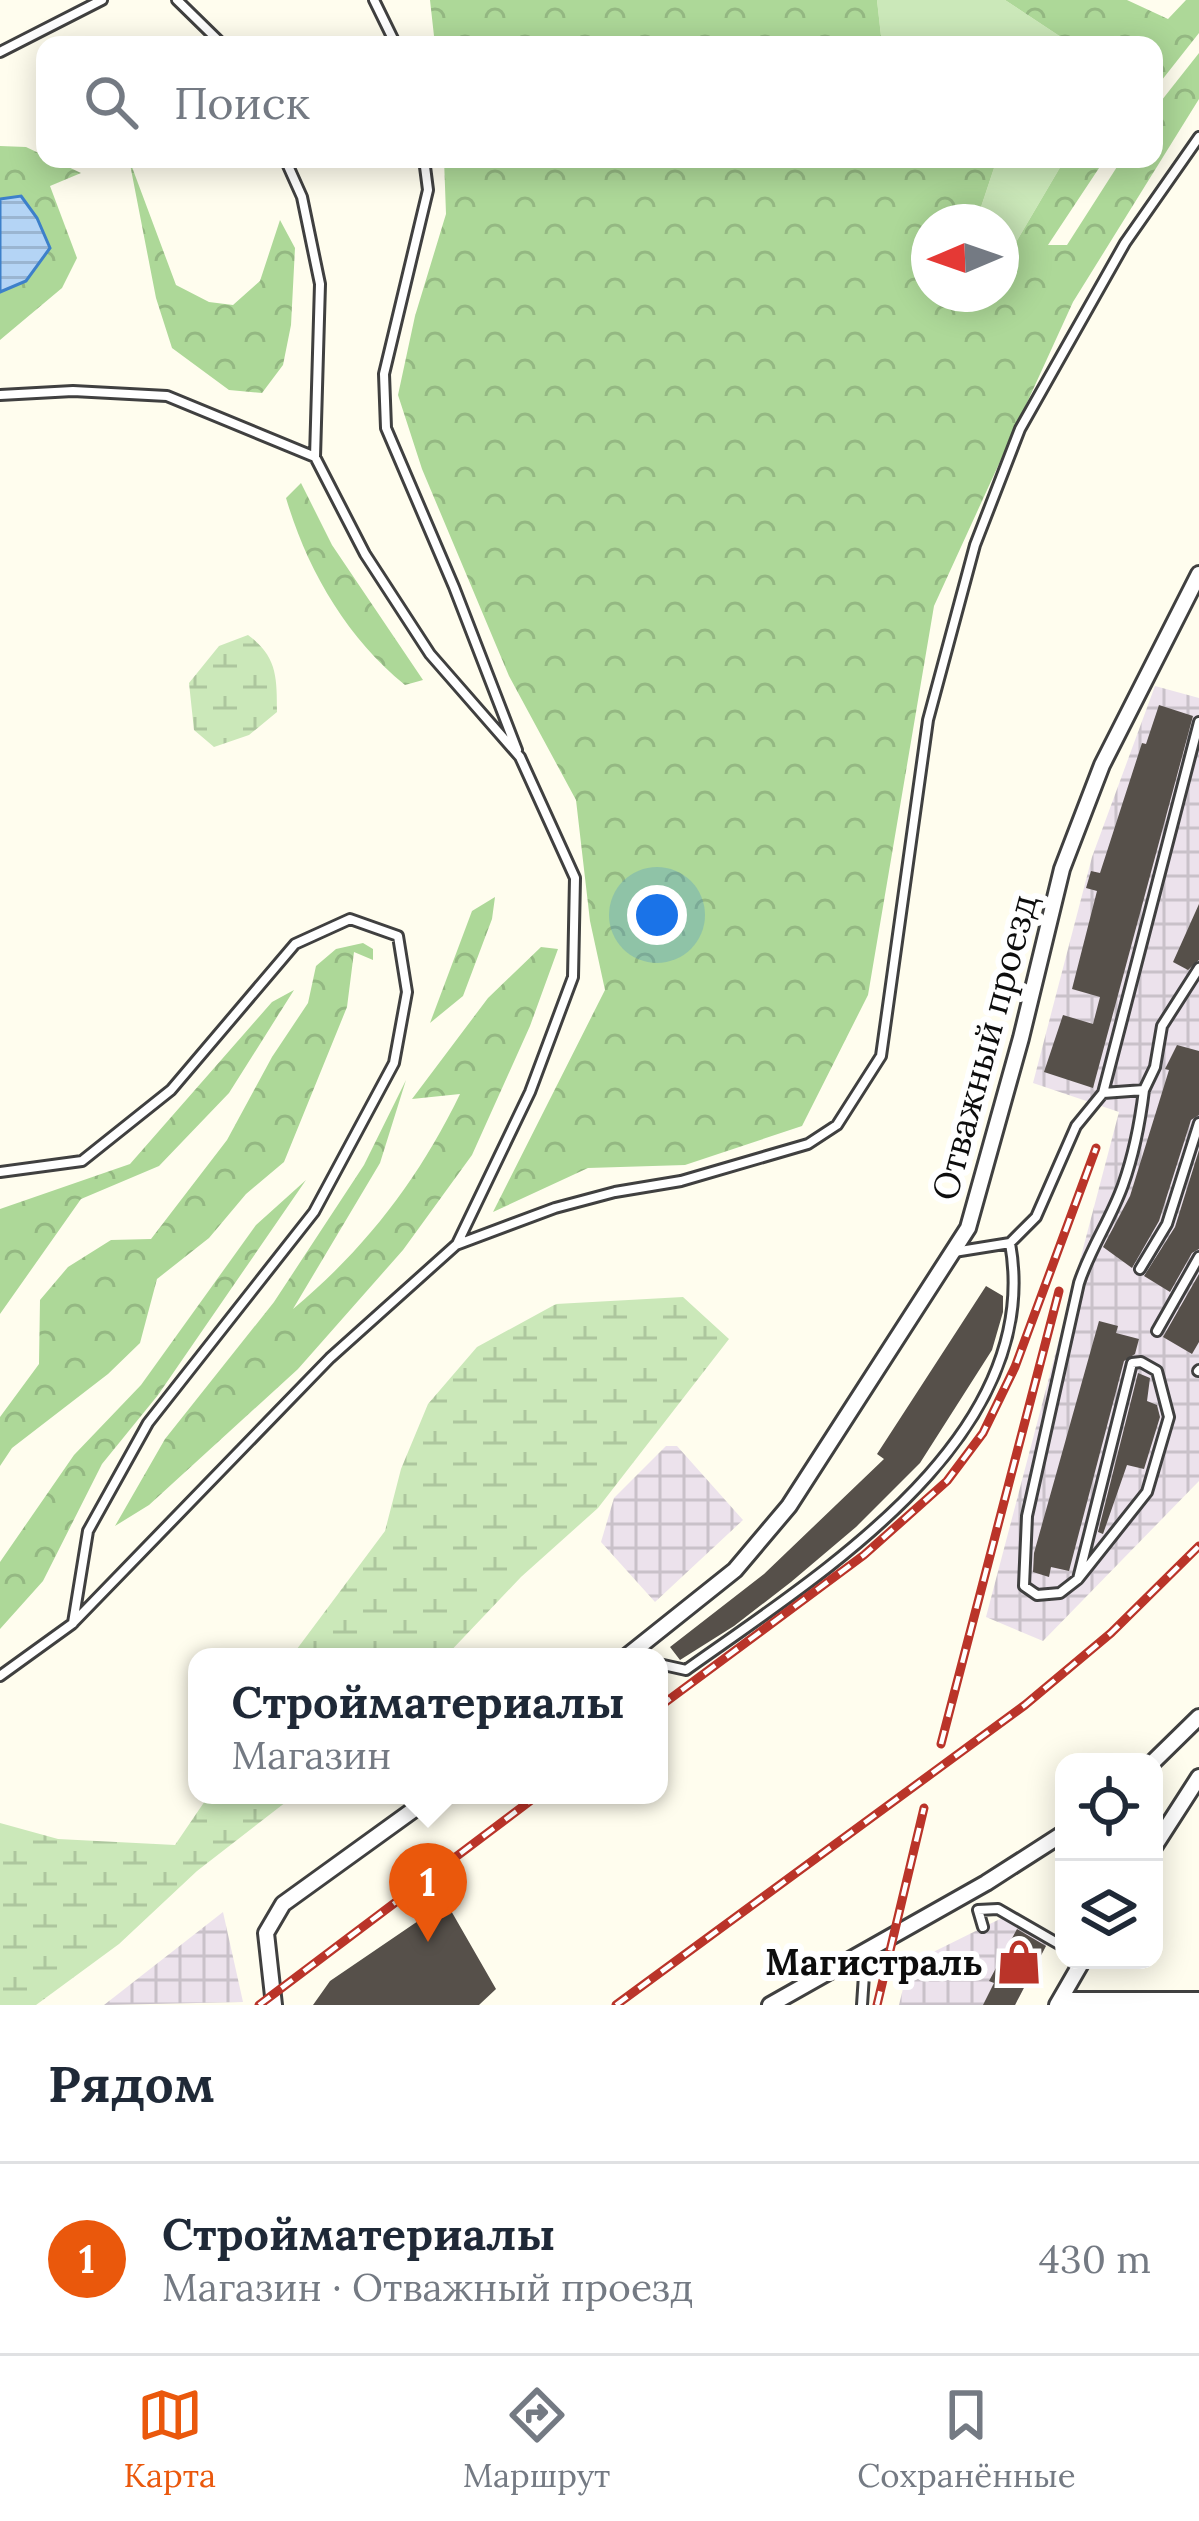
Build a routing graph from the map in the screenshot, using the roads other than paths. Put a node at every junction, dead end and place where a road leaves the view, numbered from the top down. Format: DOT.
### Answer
graph roads {
  1 [pos="102,0"];
  2 [pos="177,0"];
  3 [pos="374,0"];
  4 [pos="214,36"];
  5 [pos="392,36"];
  6 [pos="0,52"];
  7 [pos="1199,137"];
  8 [pos="289,168"];
  9 [pos="425,168"];
  10 [pos="0,395"];
  11 [pos="315,457"];
  12 [pos="1199,574"];
  13 [pos="1199,722"];
  14 [pos="520,757"];
  15 [pos="1199,968"];
  16 [pos="1144,1090"];
  17 [pos="1103,1093"];
  18 [pos="1199,1123"];
  19 [pos="0,1172"];
  20 [pos="1010,1243"];
  21 [pos="456,1245"];
  22 [pos="953,1252"];
  23 [pos="1199,1258"];
  24 [pos="1140,1269"];
  25 [pos="1157,1331"];
  26 [pos="1078,1579"];
  27 [pos="72,1624"];
  28 [pos="637,1648"];
  29 [pos="668,1666"];
  30 [pos="0,1676"];
  31 [pos="1199,1717"];
  32 [pos="1163,1753"];
  33 [pos="1199,1777"];
  34 [pos="422,1804"];
  35 [pos="1163,1833"];
  36 [pos="1055,1839"];
  37 [pos="970,1892"];
  38 [pos="977,1910"];
  39 [pos="983,1927"];
  40 [pos="1055,1942"];
  41 [pos="857,1954"];
  42 [pos="1078,1969"];
  43 [pos="1199,2000"];
  44 [pos="1058,2003"];
  45 [pos="274,2005"];
  46 [pos="770,2005"];
  47 [pos="862,2005"];
  1 -- 6 [label="lane"];
  2 -- 4 [label="lane"];
  3 -- 5 [label="lane"];
  7 -- 21 [label="lane"];
  8 -- 11 [label="lane"];
  9 -- 14 [label="lane"];
  10 -- 11 [label="lane"];
  11 -- 14 [label="lane"];
  12 -- 22 [label="street, Отважный проезд"];
  13 -- 17 [label="lane"];
  14 -- 21 [label="lane"];
  15 -- 16 [label="lane"];
  16 -- 17 [label="lane"];
  16 -- 26 [label="lane"];
  17 -- 20 [label="lane"];
  18 -- 24 [label="lane"];
  19 -- 27 [label="lane"];
  20 -- 22 [label="lane"];
  20 -- 29 [label="lane"];
  21 -- 27 [label="lane"];
  22 -- 28 [label="street, Отважный проезд"];
  23 -- 25 [label="lane"];
  26 -- 26 [label="lane"];
  27 -- 30 [label="lane"];
  31 -- 32 [label="street"];
  33 -- 35 [label="street"];
  34 -- 45 [label="street"];
  36 -- 37 [label="street"];
  37 -- 38 [label="lane"];
  37 -- 41 [label="street"];
  38 -- 39 [label="lane"];
  38 -- 40 [label="lane"];
  41 -- 46 [label="street"];
  41 -- 47 [label="lane"];
  42 -- 44 [label="street"];
  43 -- 44 [label="street"];
}
